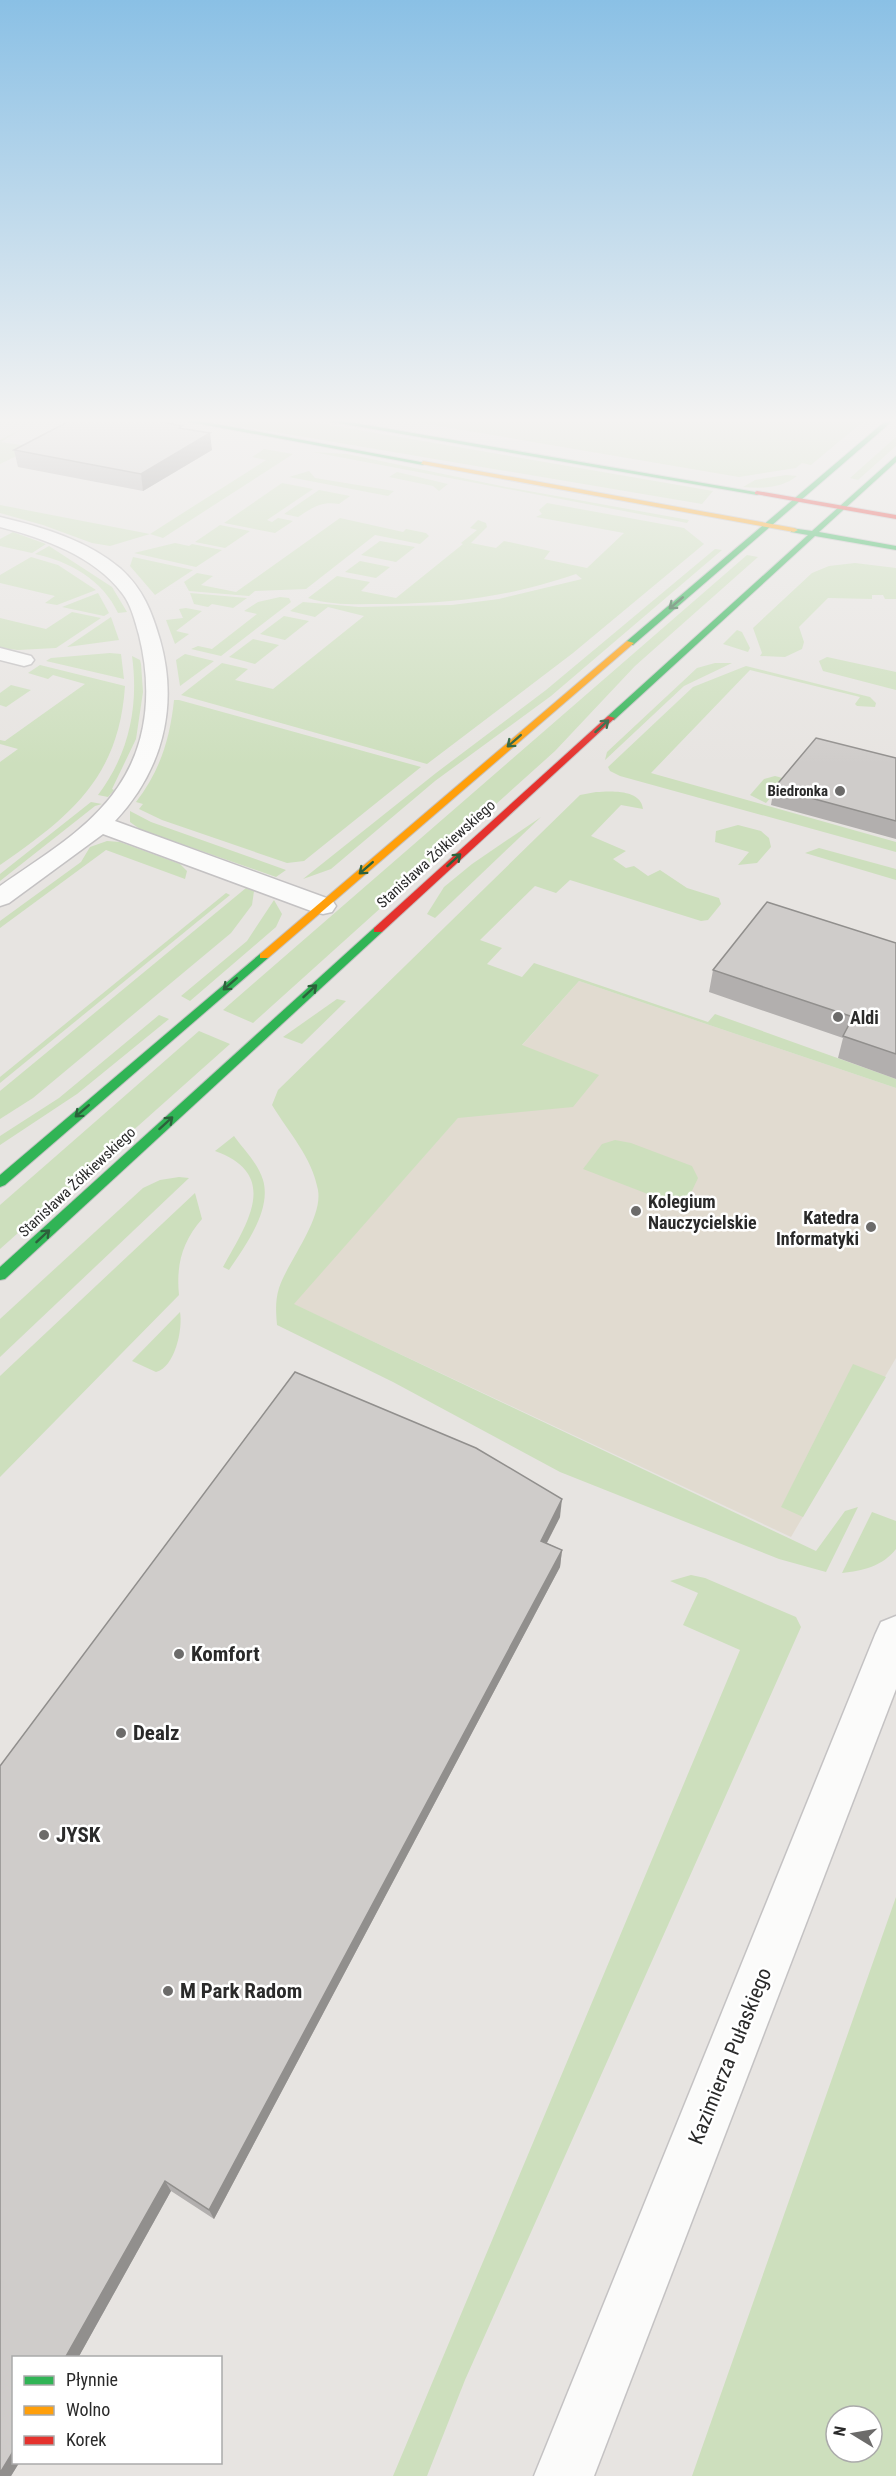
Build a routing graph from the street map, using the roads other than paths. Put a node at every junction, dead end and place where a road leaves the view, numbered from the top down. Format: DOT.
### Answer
graph roads {
  1 [pos="813,533"];
  2 [pos="37,534"];
  3 [pos="759,534"];
  4 [pos="816,534"];
  5 [pos="896,548"];
  6 [pos="0,654"];
  7 [pos="24,660"];
  8 [pos="99,824"];
  9 [pos="0,898"];
  10 [pos="323,906"];
  11 [pos="0,1182"];
  12 [pos="0,1275"];
  13 [pos="896,1635"];
  14 [pos="564,2476"];
  12 -- 1 [label="main road, Stanisława Żółkiewskiego, one-way"];
  2 -- 8 [label="street"];
  3 -- 10 [label="main road, Stanisława Żółkiewskiego, one-way"];
  4 -- 5 [label="main road"];
  6 -- 7 [label="street"];
  8 -- 9 [label="street"];
  8 -- 10 [label="street"];
  10 -- 11 [label="main road, Stanisława Żółkiewskiego, one-way"];
  13 -- 14 [label="street, Kazimierza Pułaskiego"];
}
